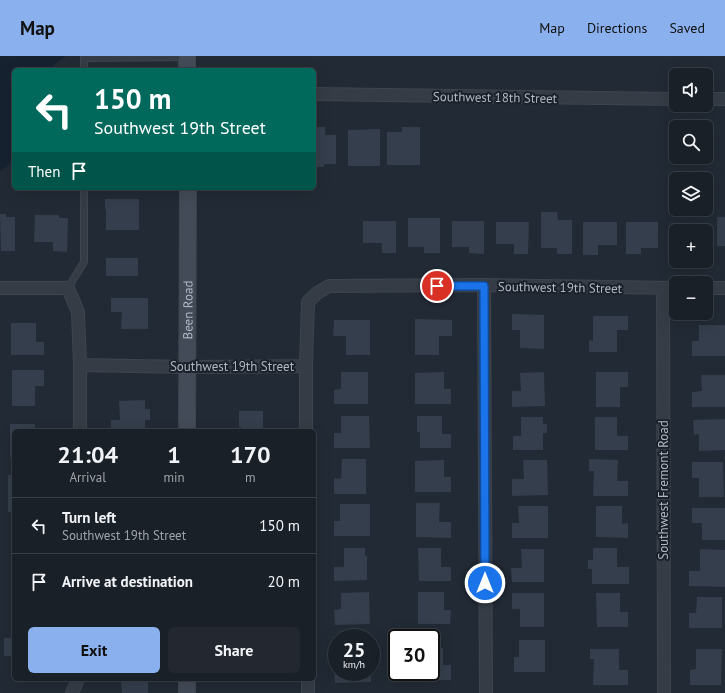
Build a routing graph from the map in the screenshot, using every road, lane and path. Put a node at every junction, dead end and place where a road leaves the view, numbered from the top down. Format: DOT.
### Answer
graph roads {
  1 [pos="84,57"];
  2 [pos="187,61"];
  3 [pos="84,68"];
  4 [pos="316,94"];
  5 [pos="669,99"];
  6 [pos="713,99"];
  7 [pos="725,99"];
  8 [pos="84,190"];
  9 [pos="188,190"];
  10 [pos="484,286"];
  11 [pos="0,288"];
  12 [pos="68,288"];
  13 [pos="663,288"];
  14 [pos="669,288"];
  15 [pos="713,288"];
  16 [pos="725,288"];
  17 [pos="80,365"];
  18 [pos="306,366"];
  19 [pos="187,367"];
  20 [pos="80,429"];
  21 [pos="187,429"];
  22 [pos="306,429"];
  23 [pos="77,681"];
  24 [pos="187,681"];
  25 [pos="308,681"];
  26 [pos="72,693"];
  27 [pos="187,693"];
  28 [pos="308,693"];
  29 [pos="486,693"];
  30 [pos="664,693"];
  1 -- 2 [label="lane"];
  1 -- 3 [label="lane"];
  4 -- 5 [label="street, Southwest 18th Street"];
  6 -- 7 [label="street"];
  8 -- 12 [label="lane"];
  9 -- 19 [label="street, Been Road"];
  10 -- 13 [label="street, Southwest 19th Street"];
  10 -- 18 [label="street, Southwest 19th Street"];
  10 -- 29 [label="street"];
  11 -- 12 [label="street"];
  12 -- 17 [label="street"];
  13 -- 14 [label="street, Southwest 19th Street"];
  13 -- 30 [label="street, Southwest Fremont Road"];
  15 -- 16 [label="street"];
  17 -- 19 [label="street, Southwest 19th Street"];
  17 -- 20 [label="street"];
  18 -- 19 [label="street, Southwest 19th Street"];
  18 -- 22 [label="street"];
  19 -- 21 [label="street, Been Road"];
  23 -- 26 [label="street"];
  24 -- 27 [label="street"];
  25 -- 28 [label="street"];
}
